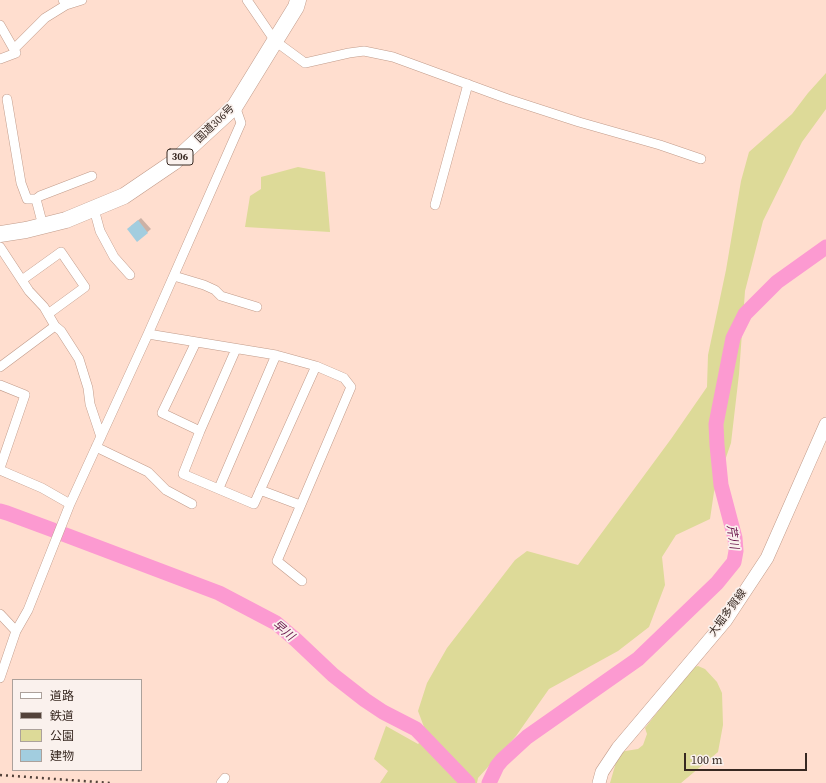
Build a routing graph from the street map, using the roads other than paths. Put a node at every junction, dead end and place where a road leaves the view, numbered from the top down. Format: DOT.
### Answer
graph roads {
  1 [pos="82,0"];
  2 [pos="246,0"];
  3 [pos="298,0"];
  4 [pos="64,3"];
  5 [pos="0,25"];
  6 [pos="275,42"];
  7 [pos="14,49"];
  8 [pos="0,59"];
  9 [pos="468,84"];
  10 [pos="7,98"];
  11 [pos="235,106"];
  12 [pos="701,159"];
  13 [pos="92,176"];
  14 [pos="36,199"];
  15 [pos="436,205"];
  16 [pos="94,208"];
  17 [pos="43,226"];
  18 [pos="0,234"];
  19 [pos="0,247"];
  20 [pos="130,275"];
  21 [pos="174,276"];
  22 [pos="22,280"];
  23 [pos="257,307"];
  24 [pos="48,314"];
  25 [pos="55,326"];
  26 [pos="148,334"];
  27 [pos="196,342"];
  28 [pos="236,349"];
  29 [pos="276,355"];
  30 [pos="316,366"];
  31 [pos="0,367"];
  32 [pos="0,385"];
  33 [pos="826,424"];
  34 [pos="200,431"];
  35 [pos="101,437"];
  36 [pos="96,447"];
  37 [pos="0,469"];
  38 [pos="219,488"];
  39 [pos="260,490"];
  40 [pos="70,504"];
  41 [pos="192,504"];
  42 [pos="300,505"];
  43 [pos="302,581"];
  44 [pos="0,614"];
  45 [pos="16,631"];
  46 [pos="0,677"];
  47 [pos="598,783"];
  1 -- 4 [label="street"];
  2 -- 6 [label="street"];
  3 -- 6 [label="highway, 国道306号 / 306"];
  4 -- 7 [label="street"];
  5 -- 7 [label="street"];
  6 -- 9 [label="street"];
  6 -- 11 [label="highway, 国道306号 / 306"];
  7 -- 8 [label="street"];
  9 -- 12 [label="street"];
  9 -- 15 [label="street"];
  10 -- 14 [label="street"];
  11 -- 16 [label="highway, 国道306号 / 306"];
  11 -- 21 [label="street"];
  13 -- 14 [label="street"];
  14 -- 17 [label="street"];
  16 -- 17 [label="highway, 国道306号 / 306"];
  16 -- 20 [label="street"];
  17 -- 18 [label="highway, 国道306号 / 306"];
  19 -- 22 [label="street"];
  21 -- 23 [label="street"];
  21 -- 26 [label="street"];
  22 -- 24 [label="street"];
  22 -- 24 [label="street"];
  24 -- 25 [label="street"];
  25 -- 31 [label="street"];
  25 -- 35 [label="street"];
  26 -- 27 [label="street"];
  26 -- 35 [label="street"];
  27 -- 28 [label="street"];
  27 -- 34 [label="street"];
  28 -- 29 [label="street"];
  28 -- 34 [label="street"];
  29 -- 30 [label="street"];
  29 -- 38 [label="street"];
  30 -- 39 [label="street"];
  30 -- 42 [label="street"];
  32 -- 37 [label="street"];
  33 -- 47 [label="main road, 大堀多賀線"];
  34 -- 38 [label="street"];
  35 -- 36 [label="street"];
  36 -- 40 [label="street"];
  36 -- 41 [label="street"];
  37 -- 40 [label="street"];
  38 -- 39 [label="street"];
  39 -- 42 [label="street"];
  40 -- 45 [label="street"];
  42 -- 43 [label="street"];
  44 -- 45 [label="street"];
  45 -- 46 [label="street"];
}
